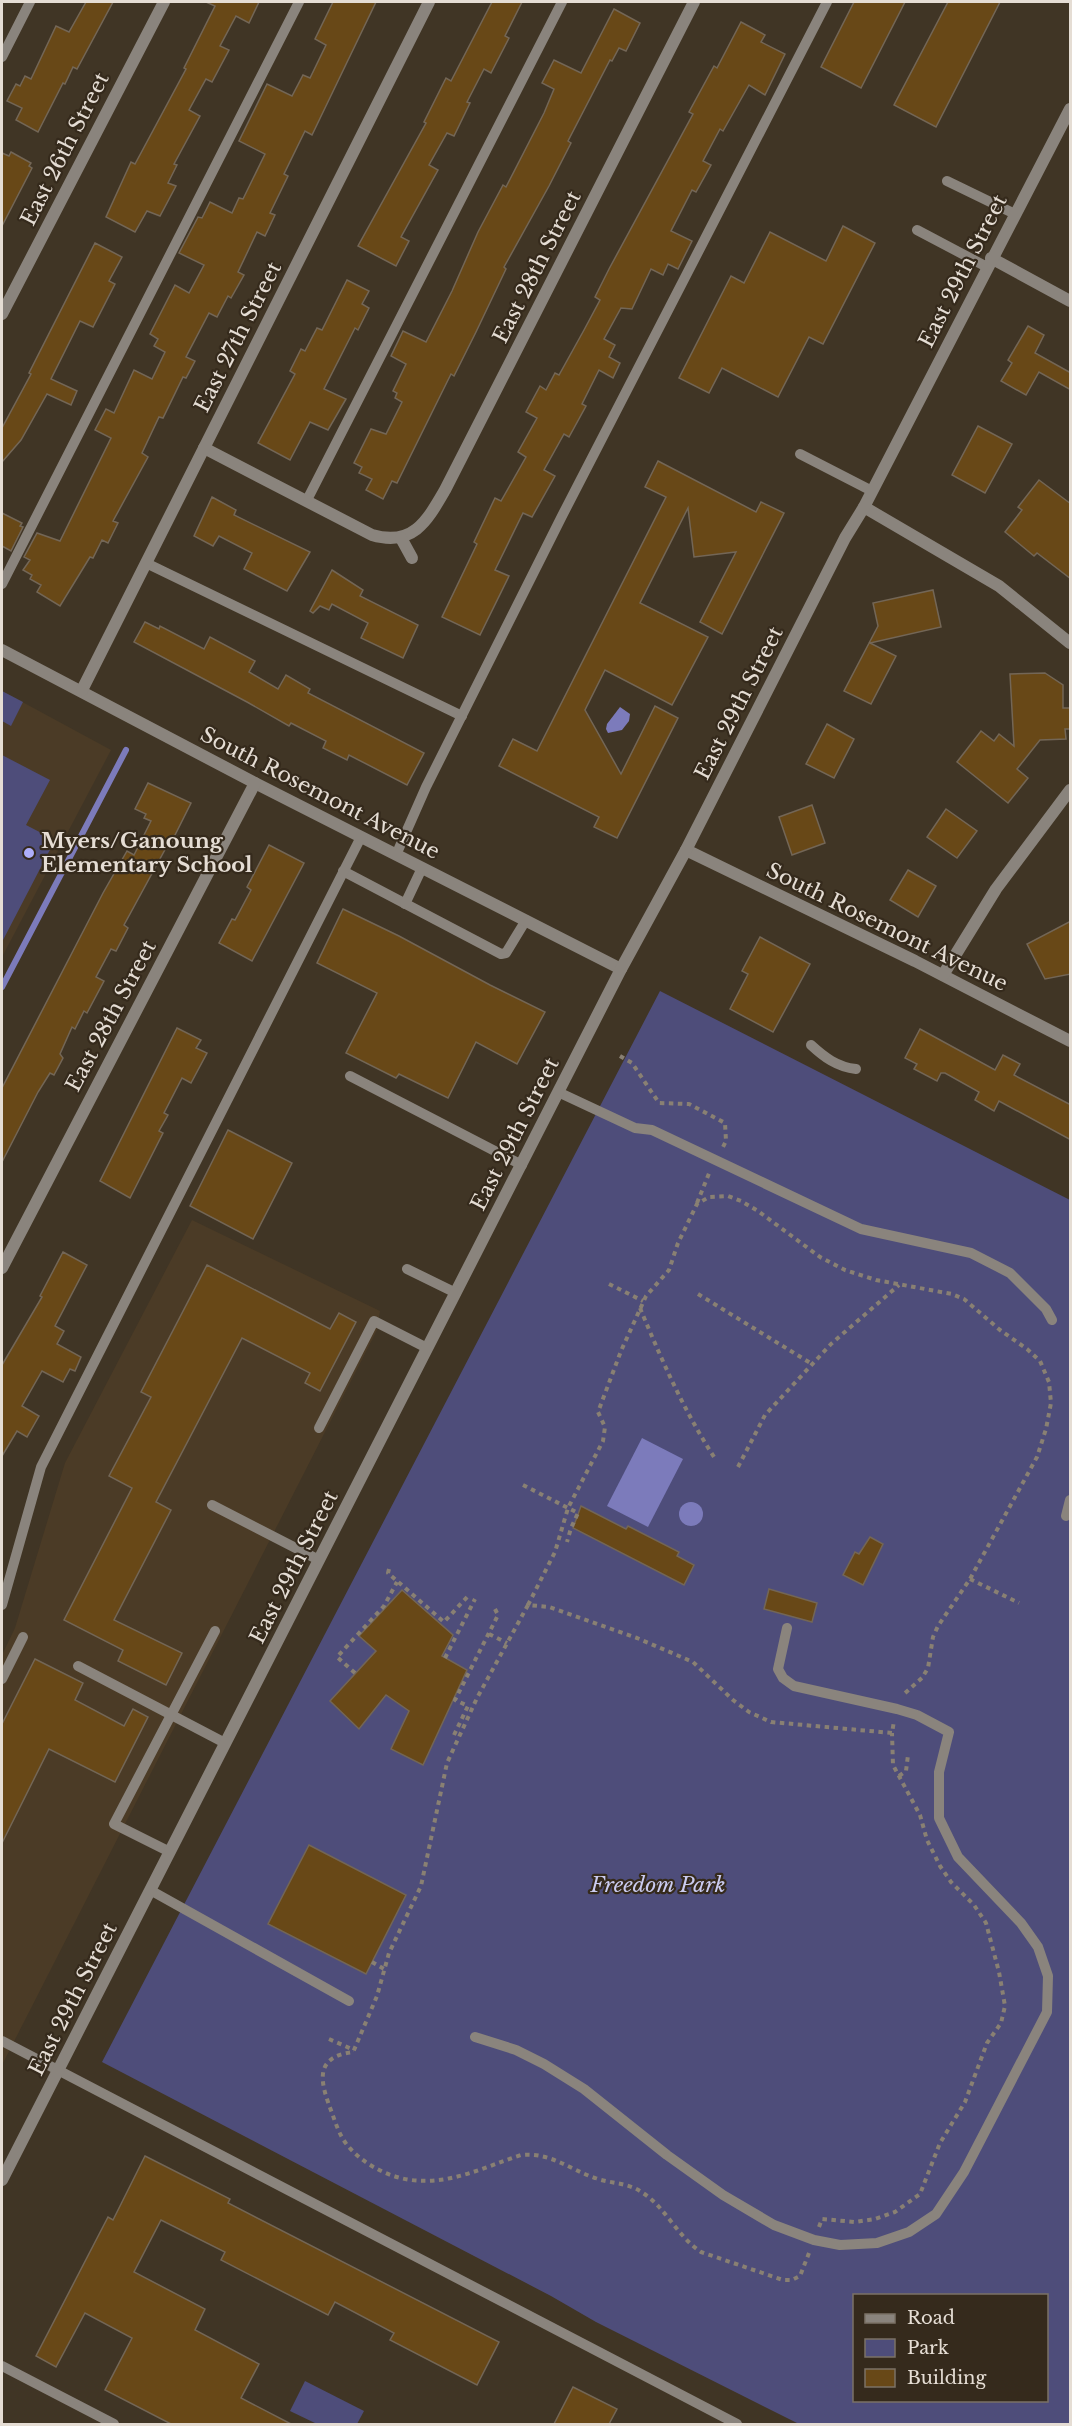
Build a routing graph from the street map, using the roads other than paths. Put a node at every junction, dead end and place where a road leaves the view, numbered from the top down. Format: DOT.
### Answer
graph roads {
  1 [pos="30,2"];
  2 [pos="164,2"];
  3 [pos="299,2"];
  4 [pos="429,2"];
  5 [pos="562,2"];
  6 [pos="694,2"];
  7 [pos="827,2"];
  8 [pos="2,57"];
  9 [pos="1071,109"];
  10 [pos="947,181"];
  11 [pos="1015,214"];
  12 [pos="917,230"];
  13 [pos="989,263"];
  14 [pos="1071,301"];
  15 [pos="2,314"];
  16 [pos="204,448"];
  17 [pos="800,454"];
  18 [pos="872,491"];
  19 [pos="307,500"];
  20 [pos="864,507"];
  21 [pos="401,538"];
  22 [pos="412,558"];
  23 [pos="146,562"];
  24 [pos="2,584"];
  25 [pos="1071,644"];
  26 [pos="2,650"];
  27 [pos="82,690"];
  28 [pos="462,716"];
  29 [pos="255,783"];
  30 [pos="1071,790"];
  31 [pos="361,837"];
  32 [pos="686,850"];
  33 [pos="396,855"];
  34 [pos="422,868"];
  35 [pos="344,871"];
  36 [pos="405,904"];
  37 [pos="526,920"];
  38 [pos="621,969"];
  39 [pos="943,975"];
  40 [pos="1071,1041"];
  41 [pos="811,1045"];
  42 [pos="856,1069"];
  43 [pos="350,1076"];
  44 [pos="558,1092"];
  45 [pos="522,1165"];
  46 [pos="2,1268"];
  47 [pos="407,1269"];
  48 [pos="456,1293"];
  49 [pos="1052,1320"];
  50 [pos="427,1348"];
  51 [pos="319,1428"];
  52 [pos="1071,1500"];
  53 [pos="212,1505"];
  54 [pos="1066,1516"];
  55 [pos="319,1560"];
  56 [pos="2,1605"];
  57 [pos="787,1628"];
  58 [pos="215,1631"];
  59 [pos="23,1637"];
  60 [pos="78,1666"];
  61 [pos="2,1679"];
  62 [pos="171,1715"];
  63 [pos="225,1743"];
  64 [pos="170,1852"];
  65 [pos="150,1890"];
  66 [pos="349,2001"];
  67 [pos="475,2037"];
  68 [pos="2,2041"];
  69 [pos="58,2071"];
  70 [pos="2,2178"];
  71 [pos="2,2366"];
  72 [pos="114,2424"];
  73 [pos="737,2424"];
  1 -- 8 [label="lane"];
  2 -- 15 [label="street, East 26th Street"];
  3 -- 24 [label="lane"];
  4 -- 16 [label="street, East 27th Street"];
  5 -- 19 [label="lane"];
  6 -- 21 [label="street, East 28th Street"];
  7 -- 28 [label="lane"];
  9 -- 11 [label="street, East 29th Street"];
  10 -- 11 [label="lane"];
  11 -- 13 [label="street, East 29th Street"];
  12 -- 13 [label="lane"];
  13 -- 14 [label="street"];
  13 -- 18 [label="street, East 29th Street"];
  16 -- 19 [label="street"];
  16 -- 23 [label="street, East 27th Street"];
  17 -- 18 [label="lane"];
  18 -- 20 [label="street, East 29th Street"];
  19 -- 21 [label="street"];
  20 -- 25 [label="street"];
  20 -- 32 [label="street, East 29th Street"];
  21 -- 22 [label="street"];
  23 -- 27 [label="street, East 27th Street"];
  23 -- 28 [label="lane"];
  26 -- 27 [label="street, South Rosemont Avenue"];
  27 -- 29 [label="street, South Rosemont Avenue"];
  28 -- 33 [label="lane"];
  29 -- 31 [label="street, South Rosemont Avenue"];
  29 -- 46 [label="street, East 28th Street"];
  30 -- 39 [label="street"];
  31 -- 33 [label="street, South Rosemont Avenue"];
  31 -- 35 [label="lane"];
  32 -- 38 [label="street, East 29th Street"];
  32 -- 39 [label="street, South Rosemont Avenue"];
  33 -- 34 [label="street, South Rosemont Avenue"];
  34 -- 36 [label="lane"];
  34 -- 37 [label="street, South Rosemont Avenue"];
  35 -- 36 [label="lane"];
  35 -- 56 [label="lane"];
  36 -- 37 [label="lane"];
  37 -- 38 [label="street, South Rosemont Avenue"];
  38 -- 44 [label="street, East 29th Street"];
  39 -- 40 [label="street, South Rosemont Avenue"];
  41 -- 42 [label="lane"];
  43 -- 45 [label="lane"];
  44 -- 45 [label="street, East 29th Street"];
  44 -- 49 [label="lane"];
  45 -- 48 [label="street, East 29th Street"];
  47 -- 48 [label="lane"];
  48 -- 50 [label="street, East 29th Street"];
  50 -- 51 [label="lane"];
  50 -- 55 [label="street, East 29th Street"];
  52 -- 54 [label="lane"];
  53 -- 55 [label="lane"];
  55 -- 63 [label="street, East 29th Street"];
  57 -- 67 [label="lane"];
  58 -- 62 [label="lane"];
  59 -- 61 [label="lane"];
  60 -- 62 [label="lane"];
  62 -- 63 [label="lane"];
  62 -- 64 [label="lane"];
  63 -- 64 [label="street, East 29th Street"];
  64 -- 65 [label="street, East 29th Street"];
  65 -- 66 [label="lane"];
  65 -- 69 [label="street, East 29th Street"];
  68 -- 69 [label="lane"];
  69 -- 70 [label="street, East 29th Street"];
  69 -- 73 [label="lane"];
  71 -- 72 [label="lane"];
}
